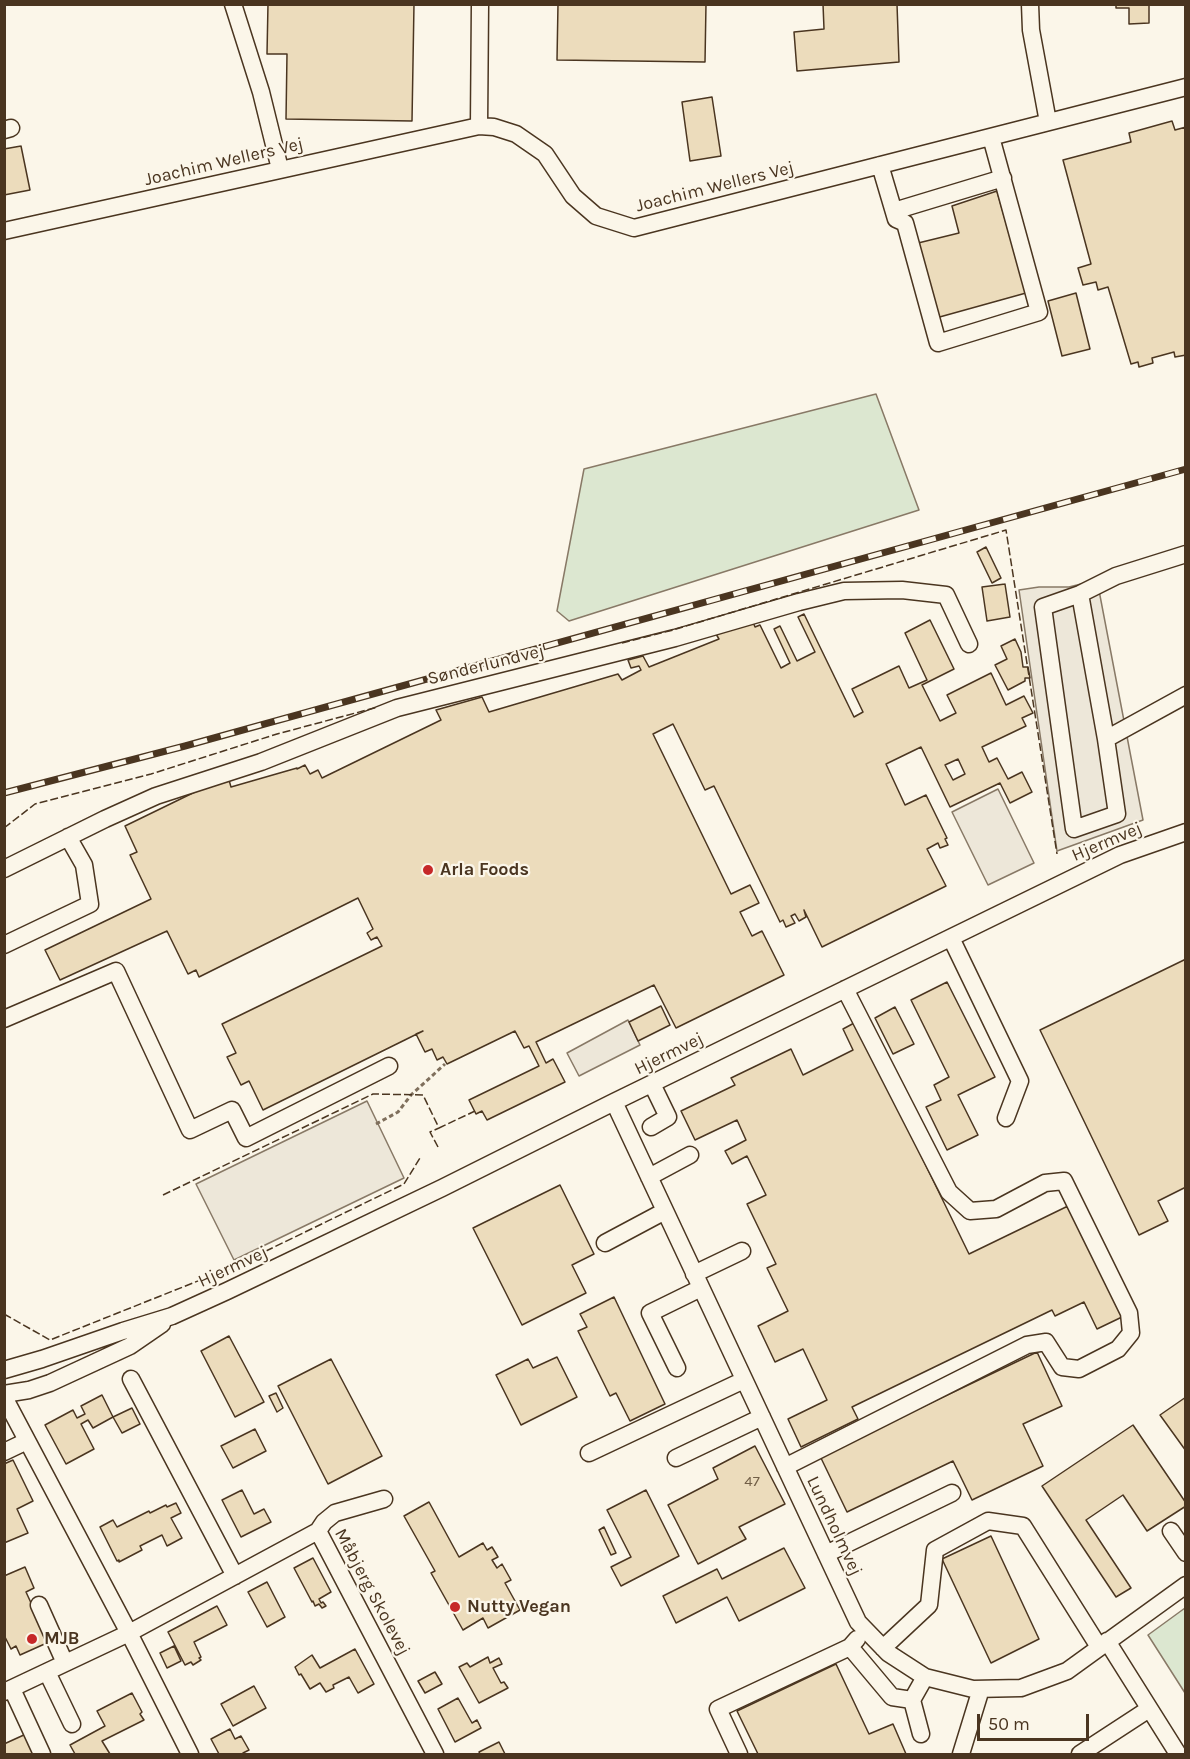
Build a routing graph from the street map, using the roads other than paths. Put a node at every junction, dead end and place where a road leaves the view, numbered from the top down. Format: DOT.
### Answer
graph roads {
  1 [pos="233,4"];
  2 [pos="480,4"];
  3 [pos="1030,4"];
  4 [pos="1185,87"];
  5 [pos="1048,122"];
  6 [pos="479,126"];
  7 [pos="991,137"];
  8 [pos="880,165"];
  9 [pos="280,169"];
  10 [pos="1003,178"];
  11 [pos="894,211"];
  12 [pos="4,231"];
  13 [pos="1185,554"];
  14 [pos="1080,594"];
  15 [pos="969,644"];
  16 [pos="1185,695"];
  17 [pos="1106,739"];
  18 [pos="1185,832"];
  19 [pos="68,837"];
  20 [pos="4,869"];
  21 [pos="951,938"];
  22 [pos="4,945"];
  23 [pos="845,989"];
  24 [pos="6,1015"];
  25 [pos="389,1066"];
  26 [pos="652,1084"];
  27 [pos="614,1102"];
  28 [pos="1006,1118"];
  29 [pos="651,1127"];
  30 [pos="690,1155"];
  31 [pos="649,1177"];
  32 [pos="665,1211"];
  33 [pos="605,1243"];
  34 [pos="742,1251"];
  35 [pos="698,1281"];
  36 [pos="172,1316"];
  37 [pos="677,1368"];
  38 [pos="4,1370"];
  39 [pos="131,1379"];
  40 [pos="744,1380"];
  41 [pos="4,1396"];
  42 [pos="762,1417"];
  43 [pos="27,1441"];
  44 [pos="4,1452"];
  45 [pos="589,1453"];
  46 [pos="676,1458"];
  47 [pos="785,1467"];
  48 [pos="952,1493"];
  49 [pos="384,1499"];
  50 [pos="1171,1531"];
  51 [pos="318,1532"];
  52 [pos="1185,1553"];
  53 [pos="826,1554"];
  54 [pos="235,1576"];
  55 [pos="1185,1586"];
  56 [pos="39,1605"];
  57 [pos="865,1629"];
  58 [pos="129,1633"];
  59 [pos="1103,1644"];
  60 [pos="850,1647"];
  61 [pos="883,1648"];
  62 [pos="65,1663"];
  63 [pos="48,1672"];
  64 [pos="925,1677"];
  65 [pos="981,1689"];
  66 [pos="8,1690"];
  67 [pos="912,1700"];
  68 [pos="1149,1709"];
  69 [pos="72,1724"];
  70 [pos="921,1734"];
  71 [pos="42,1755"];
  72 [pos="190,1755"];
  73 [pos="435,1755"];
  74 [pos="739,1755"];
  75 [pos="961,1755"];
  76 [pos="1080,1755"];
  77 [pos="1178,1755"];
  1 -- 9 [label="street"];
  2 -- 6 [label="street"];
  3 -- 5 [label="street"];
  4 -- 5 [label="street, Joachim Wellers Vej"];
  5 -- 7 [label="street, Joachim Wellers Vej"];
  6 -- 8 [label="street, Joachim Wellers Vej"];
  6 -- 9 [label="street, Joachim Wellers Vej"];
  7 -- 8 [label="street, Joachim Wellers Vej"];
  7 -- 10 [label="street"];
  8 -- 11 [label="street"];
  9 -- 12 [label="street, Joachim Wellers Vej"];
  10 -- 11 [label="street"];
  10 -- 11 [label="street"];
  13 -- 14 [label="street"];
  14 -- 17 [label="street"];
  14 -- 17 [label="street"];
  15 -- 19 [label="street, Sønderlundvej"];
  16 -- 17 [label="street"];
  18 -- 21 [label="street, Hjermvej"];
  19 -- 20 [label="street, Sønderlundvej"];
  19 -- 22 [label="street"];
  21 -- 23 [label="street, Hjermvej"];
  21 -- 28 [label="street"];
  23 -- 26 [label="street, Hjermvej"];
  23 -- 47 [label="street"];
  24 -- 25 [label="street"];
  26 -- 27 [label="street, Hjermvej"];
  26 -- 29 [label="street"];
  27 -- 31 [label="street, Lundholmvej"];
  27 -- 36 [label="street, Hjermvej"];
  30 -- 31 [label="street"];
  31 -- 32 [label="street, Lundholmvej"];
  32 -- 33 [label="street"];
  32 -- 35 [label="street, Lundholmvej"];
  34 -- 35 [label="street"];
  35 -- 37 [label="street"];
  35 -- 40 [label="street, Lundholmvej"];
  36 -- 38 [label="street, Hjermvej"];
  36 -- 41 [label="street, Hjermvej"];
  39 -- 54 [label="street"];
  40 -- 42 [label="street, Lundholmvej"];
  40 -- 45 [label="street"];
  41 -- 43 [label="street"];
  42 -- 46 [label="street"];
  42 -- 47 [label="street, Lundholmvej"];
  43 -- 44 [label="street"];
  43 -- 58 [label="street"];
  47 -- 53 [label="street, Lundholmvej"];
  48 -- 53 [label="street"];
  49 -- 51 [label="street"];
  50 -- 52 [label="street"];
  51 -- 54 [label="street, Måbjerg Skolevej"];
  51 -- 73 [label="street, Måbjerg Skolevej"];
  53 -- 57 [label="street, Lundholmvej"];
  54 -- 58 [label="street, Måbjerg Skolevej"];
  55 -- 59 [label="street, Lundholmvej"];
  56 -- 62 [label="street"];
  57 -- 60 [label="street"];
  57 -- 61 [label="street, Lundholmvej"];
  58 -- 62 [label="street, Måbjerg Skolevej"];
  58 -- 72 [label="street"];
  59 -- 61 [label="street"];
  59 -- 65 [label="street, Lundholmvej"];
  59 -- 68 [label="street"];
  60 -- 67 [label="street"];
  60 -- 74 [label="street"];
  61 -- 64 [label="street, Lundholmvej"];
  62 -- 63 [label="street, Måbjerg Skolevej"];
  63 -- 66 [label="street, Måbjerg Skolevej"];
  63 -- 69 [label="street"];
  64 -- 65 [label="street, Lundholmvej"];
  64 -- 67 [label="street"];
  65 -- 75 [label="street"];
  66 -- 71 [label="street"];
  67 -- 70 [label="street"];
  68 -- 76 [label="street"];
  68 -- 77 [label="street"];
}
